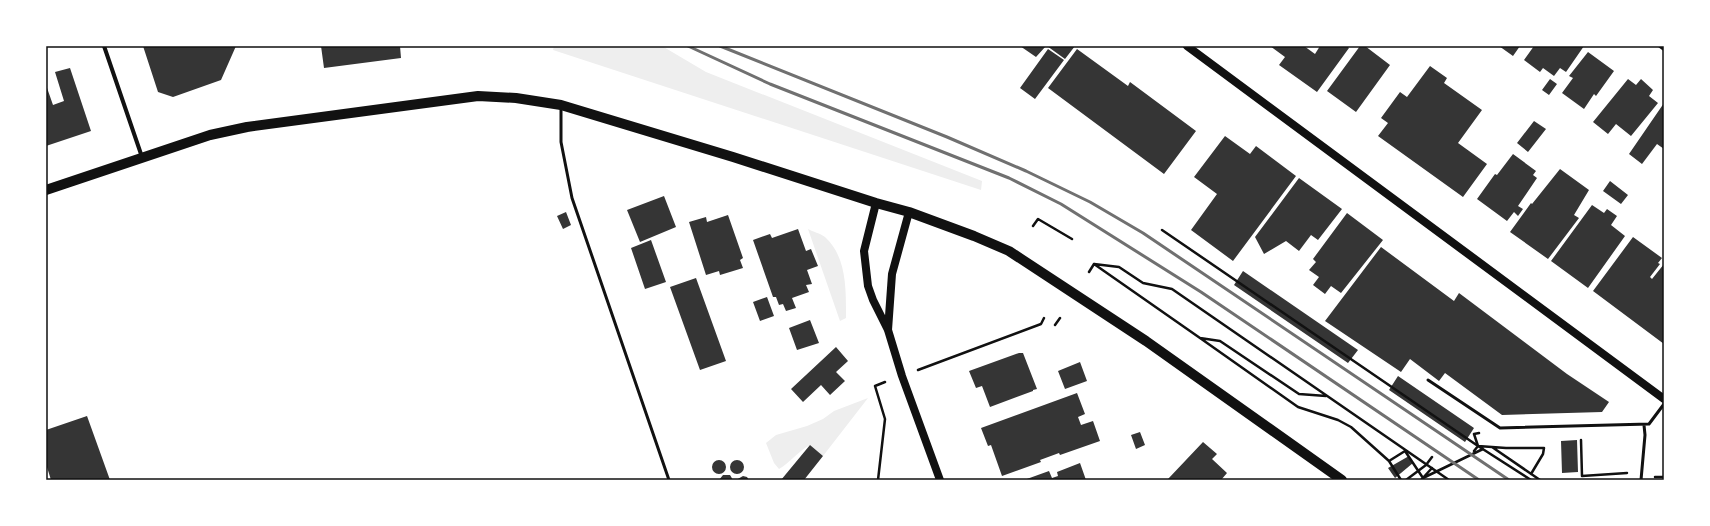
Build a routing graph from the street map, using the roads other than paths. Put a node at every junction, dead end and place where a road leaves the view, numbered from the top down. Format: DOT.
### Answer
graph roads {
  1 [pos="104,46"];
  2 [pos="1187,46"];
  3 [pos="1660,46"];
  4 [pos="1664,49"];
  5 [pos="561,105"];
  6 [pos="143,158"];
  7 [pos="46,190"];
  8 [pos="876,203"];
  9 [pos="909,212"];
  10 [pos="888,330"];
  11 [pos="1428,380"];
  12 [pos="1664,399"];
  13 [pos="1664,404"];
  14 [pos="1644,425"];
  15 [pos="669,480"];
  16 [pos="940,480"];
  17 [pos="1342,480"];
  18 [pos="1641,480"];
  1 -- 6 [label="street"];
  2 -- 12 [label="main road"];
  3 -- 4 [label="street"];
  5 -- 6 [label="main road"];
  5 -- 8 [label="main road"];
  5 -- 15 [label="lane"];
  6 -- 7 [label="main road"];
  8 -- 9 [label="main road"];
  8 -- 10 [label="main road"];
  9 -- 10 [label="main road"];
  9 -- 17 [label="main road"];
  10 -- 16 [label="main road"];
  11 -- 14 [label="lane"];
  13 -- 14 [label="lane"];
  14 -- 18 [label="lane"];
}
